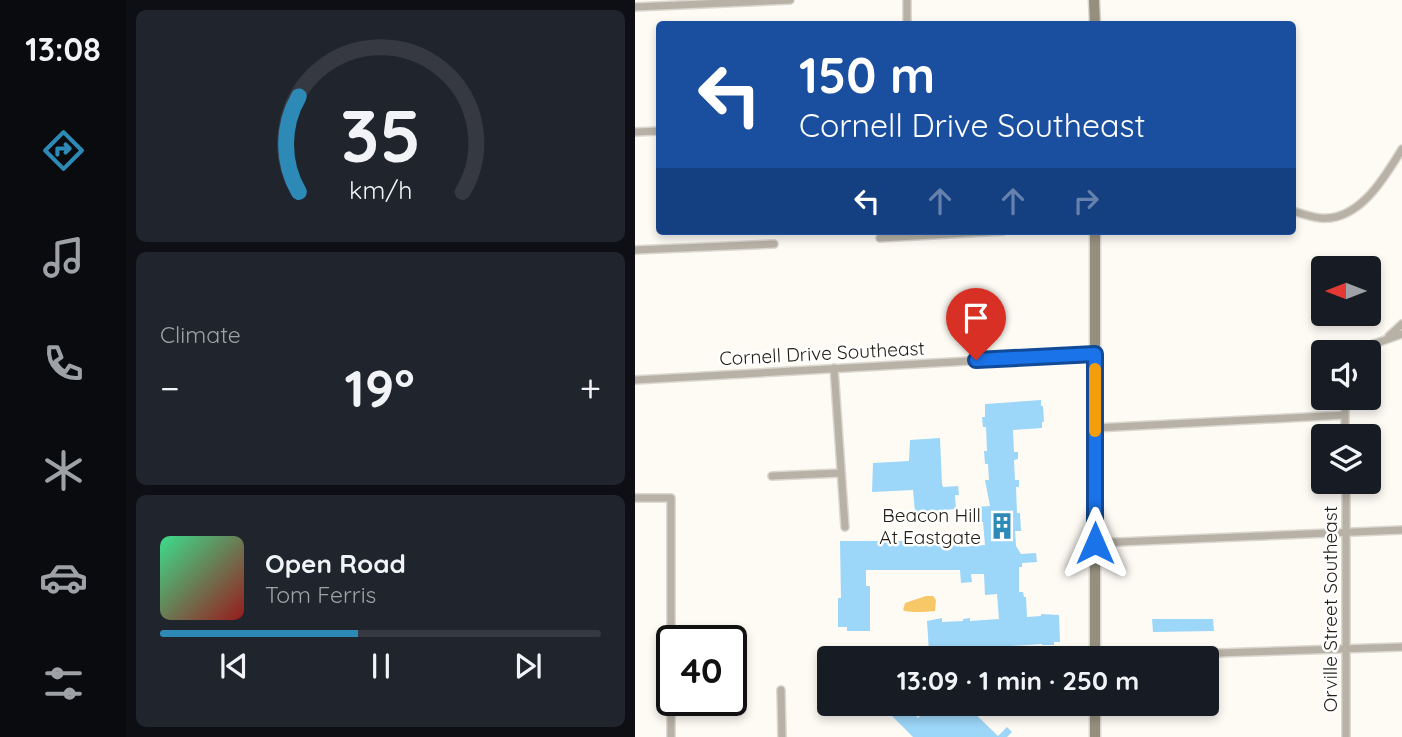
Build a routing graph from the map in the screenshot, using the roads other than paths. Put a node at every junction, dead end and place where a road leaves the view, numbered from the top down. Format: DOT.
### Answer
graph roads {
  1 [pos="790,0"];
  2 [pos="907,0"];
  3 [pos="1095,0"];
  4 [pos="635,7"];
  5 [pos="907,21"];
  6 [pos="1095,21"];
  7 [pos="656,131"];
  8 [pos="635,132"];
  9 [pos="1402,149"];
  10 [pos="1296,212"];
  11 [pos="933,235"];
  12 [pos="1095,235"];
  13 [pos="880,238"];
  14 [pos="774,244"];
  15 [pos="635,250"];
  16 [pos="1402,324"];
  17 [pos="1402,334"];
  18 [pos="1388,337"];
  19 [pos="1381,340"];
  20 [pos="1095,354"];
  21 [pos="834,368"];
  22 [pos="635,380"];
  23 [pos="1345,410"];
  24 [pos="1345,415"];
  25 [pos="1345,424"];
  26 [pos="1095,428"];
  27 [pos="841,473"];
  28 [pos="772,475"];
  29 [pos="1345,494"];
  30 [pos="635,498"];
  31 [pos="845,527"];
  32 [pos="1402,530"];
  33 [pos="1346,533"];
  34 [pos="1095,543"];
  35 [pos="1095,646"];
  36 [pos="1402,647"];
  37 [pos="1346,649"];
  38 [pos="1219,653"];
  39 [pos="781,690"];
  40 [pos="1095,716"];
  41 [pos="671,737"];
  42 [pos="781,737"];
  43 [pos="1095,737"];
  44 [pos="1346,737"];
  1 -- 4 [label="street"];
  2 -- 5 [label="street"];
  3 -- 6 [label="street"];
  7 -- 8 [label="street"];
  9 -- 10 [label="street"];
  11 -- 13 [label="street"];
  12 -- 20 [label="street"];
  14 -- 15 [label="street"];
  16 -- 18 [label="street"];
  17 -- 18 [label="street"];
  18 -- 19 [label="street"];
  20 -- 21 [label="street, Cornell Drive Southeast"];
  20 -- 26 [label="street"];
  21 -- 22 [label="street, Cornell Drive Southeast"];
  21 -- 27 [label="street"];
  23 -- 24 [label="street"];
  24 -- 25 [label="street"];
  24 -- 26 [label="street"];
  26 -- 34 [label="street"];
  27 -- 28 [label="street"];
  27 -- 31 [label="street"];
  29 -- 33 [label="street, Orville Street Southeast"];
  30 -- 41 [label="street"];
  32 -- 33 [label="street"];
  33 -- 34 [label="street"];
  33 -- 37 [label="street, Orville Street Southeast"];
  34 -- 35 [label="street"];
  36 -- 37 [label="street"];
  37 -- 38 [label="street"];
  37 -- 44 [label="street, Orville Street Southeast"];
  39 -- 42 [label="street"];
  40 -- 43 [label="street"];
}
